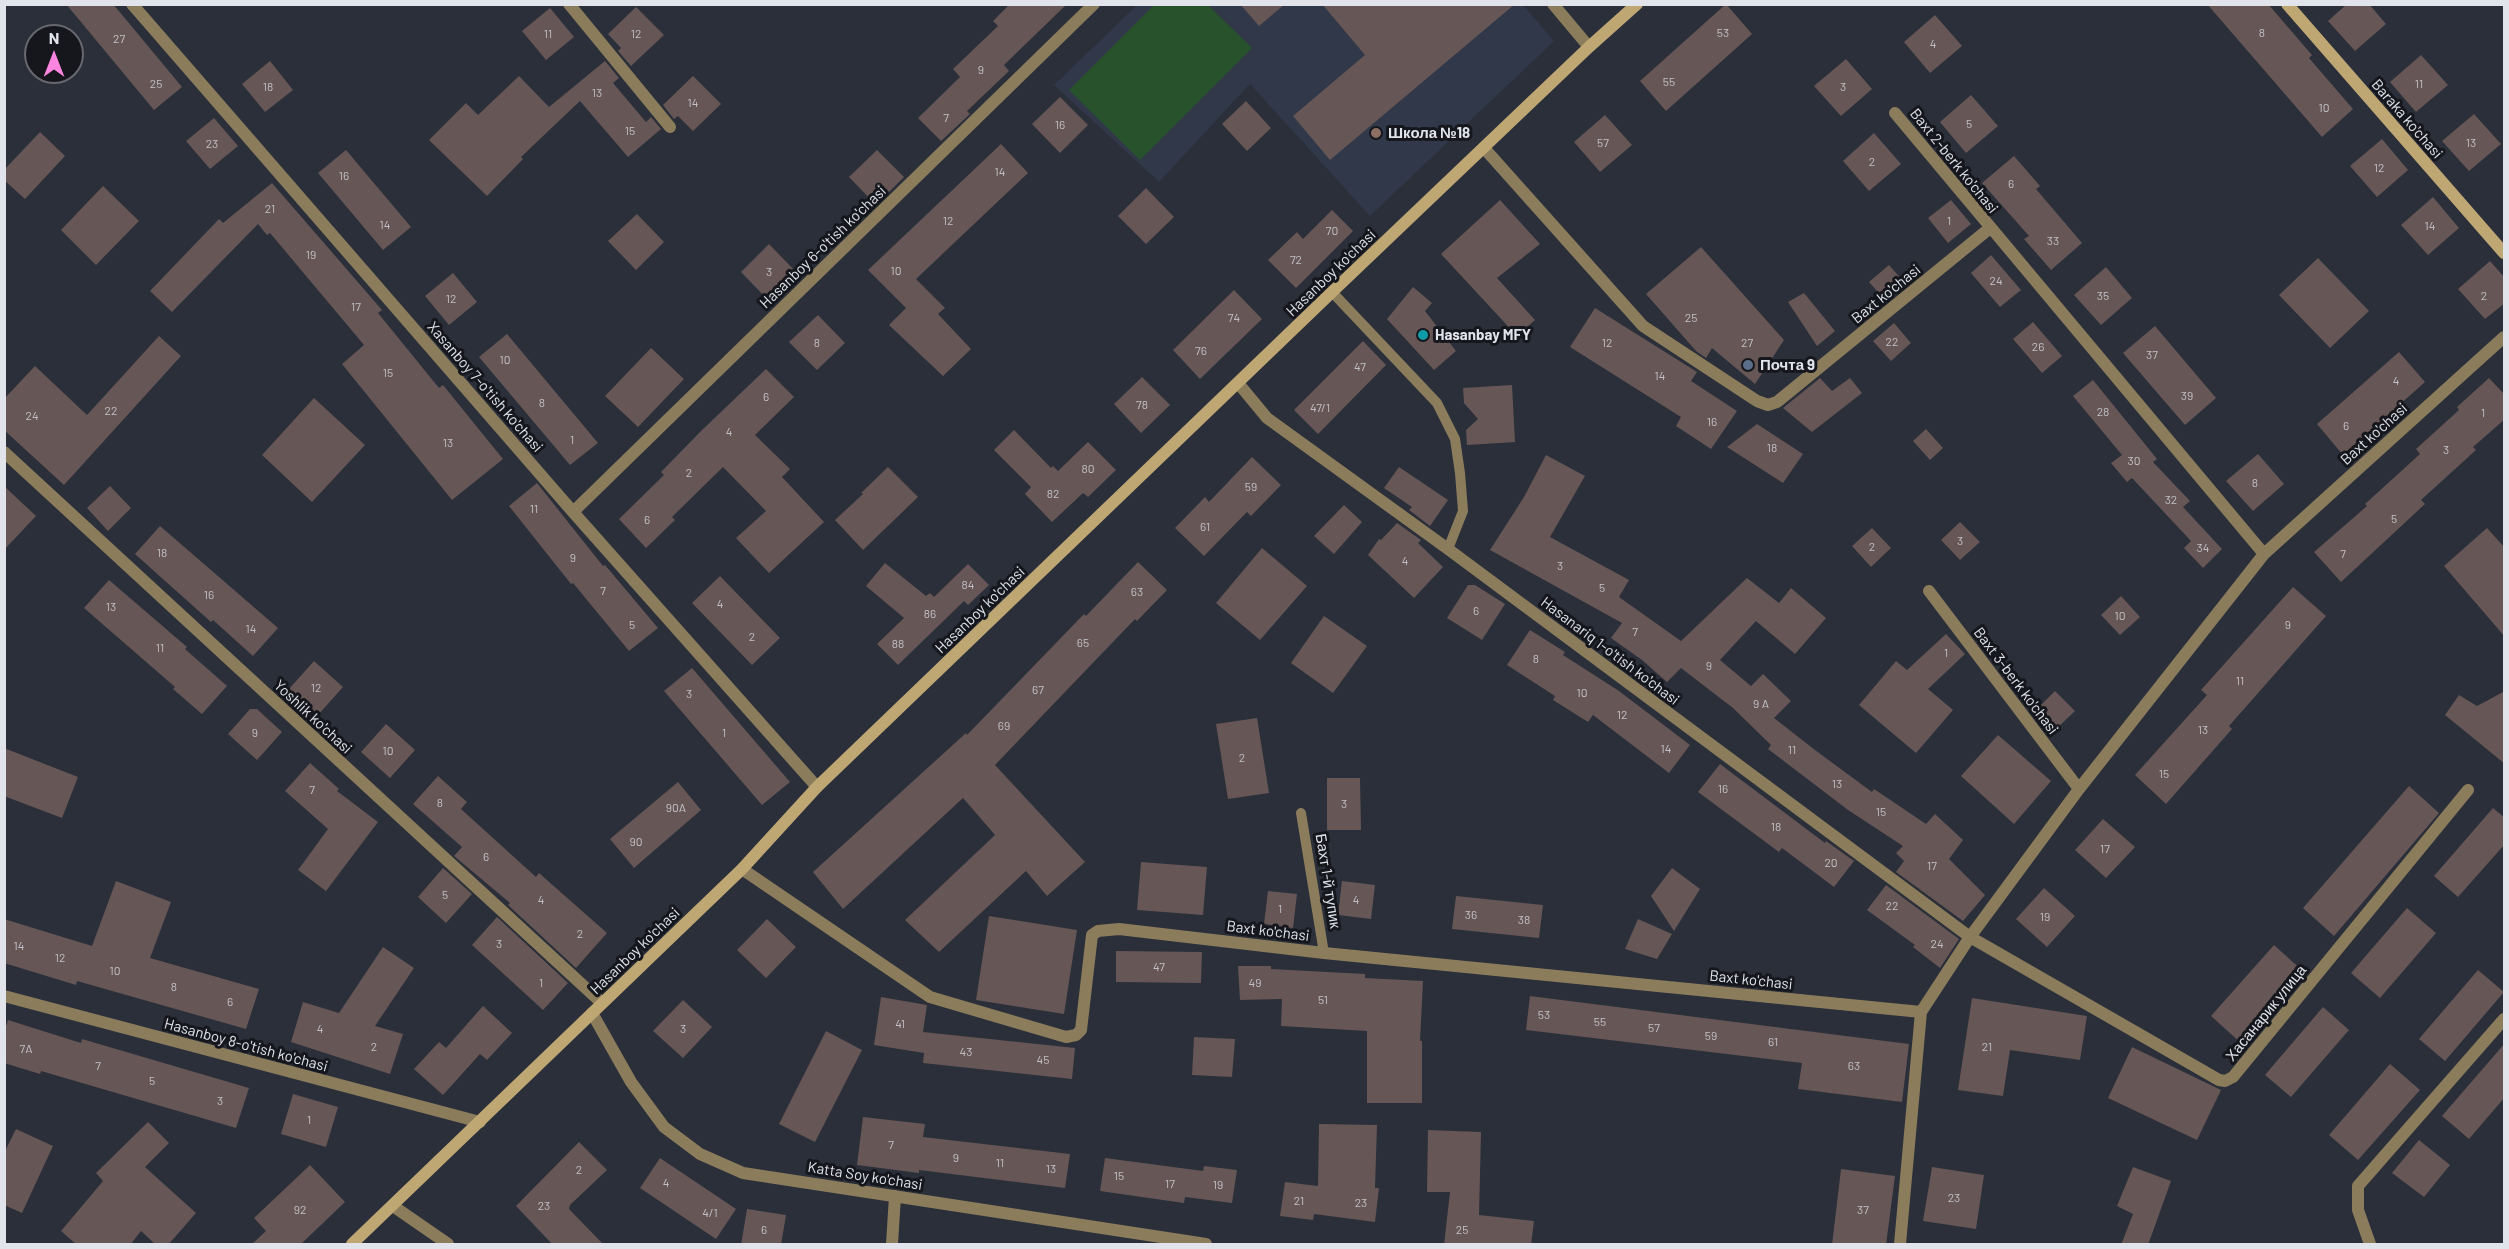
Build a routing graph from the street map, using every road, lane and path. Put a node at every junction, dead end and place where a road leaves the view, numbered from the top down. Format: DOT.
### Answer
graph roads {
  1 [pos="132,4"];
  2 [pos="569,4"];
  3 [pos="1094,4"];
  4 [pos="1553,4"];
  5 [pos="1637,4"];
  6 [pos="2287,4"];
  7 [pos="1589,47"];
  8 [pos="1895,113"];
  9 [pos="670,127"];
  10 [pos="1484,148"];
  11 [pos="1990,228"];
  12 [pos="2505,252"];
  13 [pos="1332,291"];
  14 [pos="2505,337"];
  15 [pos="1238,383"];
  16 [pos="4,452"];
  17 [pos="573,512"];
  18 [pos="1448,549"];
  19 [pos="2264,554"];
  20 [pos="1929,591"];
  21 [pos="817,787"];
  22 [pos="2079,789"];
  23 [pos="2468,789"];
  24 [pos="1301,813"];
  25 [pos="742,869"];
  26 [pos="1970,937"];
  27 [pos="1324,953"];
  28 [pos="4,996"];
  29 [pos="602,1003"];
  30 [pos="1921,1012"];
  31 [pos="592,1013"];
  32 [pos="2505,1019"];
  33 [pos="480,1122"];
  34 [pos="895,1196"];
  35 [pos="393,1206"];
  36 [pos="352,1245"];
  37 [pos="448,1245"];
  38 [pos="892,1245"];
  39 [pos="1206,1245"];
  40 [pos="1900,1245"];
  41 [pos="2370,1245"];
  1 -- 17 [label="street, Xasanboy 7-o'tish ko'chasi"];
  2 -- 9 [label="street"];
  3 -- 17 [label="street, Hasanboy 6-o'tish ko'chasi"];
  4 -- 7 [label="street"];
  5 -- 7 [label="street, Hasanboy ko'chasi"];
  6 -- 12 [label="street, Baraka ko'chasi"];
  7 -- 10 [label="street, Hasanboy ko'chasi"];
  8 -- 11 [label="street, Baxt 2-berk ko'chasi"];
  10 -- 11 [label="street, Baxt ko'chasi"];
  10 -- 13 [label="street, Hasanboy ko'chasi"];
  11 -- 19 [label="street"];
  13 -- 15 [label="street, Hasanboy ko'chasi"];
  13 -- 18 [label="lane"];
  14 -- 19 [label="street, Baxt ko'chasi"];
  15 -- 18 [label="street, Hasanariq 1-o'tish ko'chasi"];
  15 -- 21 [label="street, Hasanboy ko'chasi"];
  16 -- 29 [label="street, Yoshlik ko'chasi"];
  17 -- 21 [label="street, Xasanboy 7-o'tish ko'chasi"];
  18 -- 26 [label="street, Hasanariq 1-o'tish ko'chasi"];
  19 -- 22 [label="street, Baxt ko'chasi"];
  20 -- 22 [label="street, Baxt 3-berk ko'chasi"];
  21 -- 25 [label="street, Hasanboy ko'chasi"];
  22 -- 26 [label="street, Baxt ko'chasi"];
  23 -- 26 [label="street, Хасанарик улица"];
  24 -- 27 [label="lane, Бахт 1-й тупик"];
  25 -- 27 [label="street, Baxt ko'chasi"];
  25 -- 29 [label="street, Hasanboy ko'chasi"];
  26 -- 30 [label="street, Baxt ko'chasi"];
  27 -- 30 [label="street, Baxt ko'chasi"];
  28 -- 33 [label="street, Hasanboy 8-o'tish ko'chasi"];
  29 -- 31 [label="street, Hasanboy ko'chasi"];
  30 -- 40 [label="street, Baxt ko'chasi"];
  31 -- 33 [label="street, Hasanboy ko'chasi"];
  31 -- 34 [label="street, Katta Soy ko'chasi"];
  32 -- 41 [label="street"];
  33 -- 35 [label="street, Hasanboy ko'chasi"];
  34 -- 38 [label="street"];
  34 -- 39 [label="street, Katta Soy ko'chasi"];
  35 -- 36 [label="street, Hasanboy ko'chasi"];
  35 -- 37 [label="street"];
}
